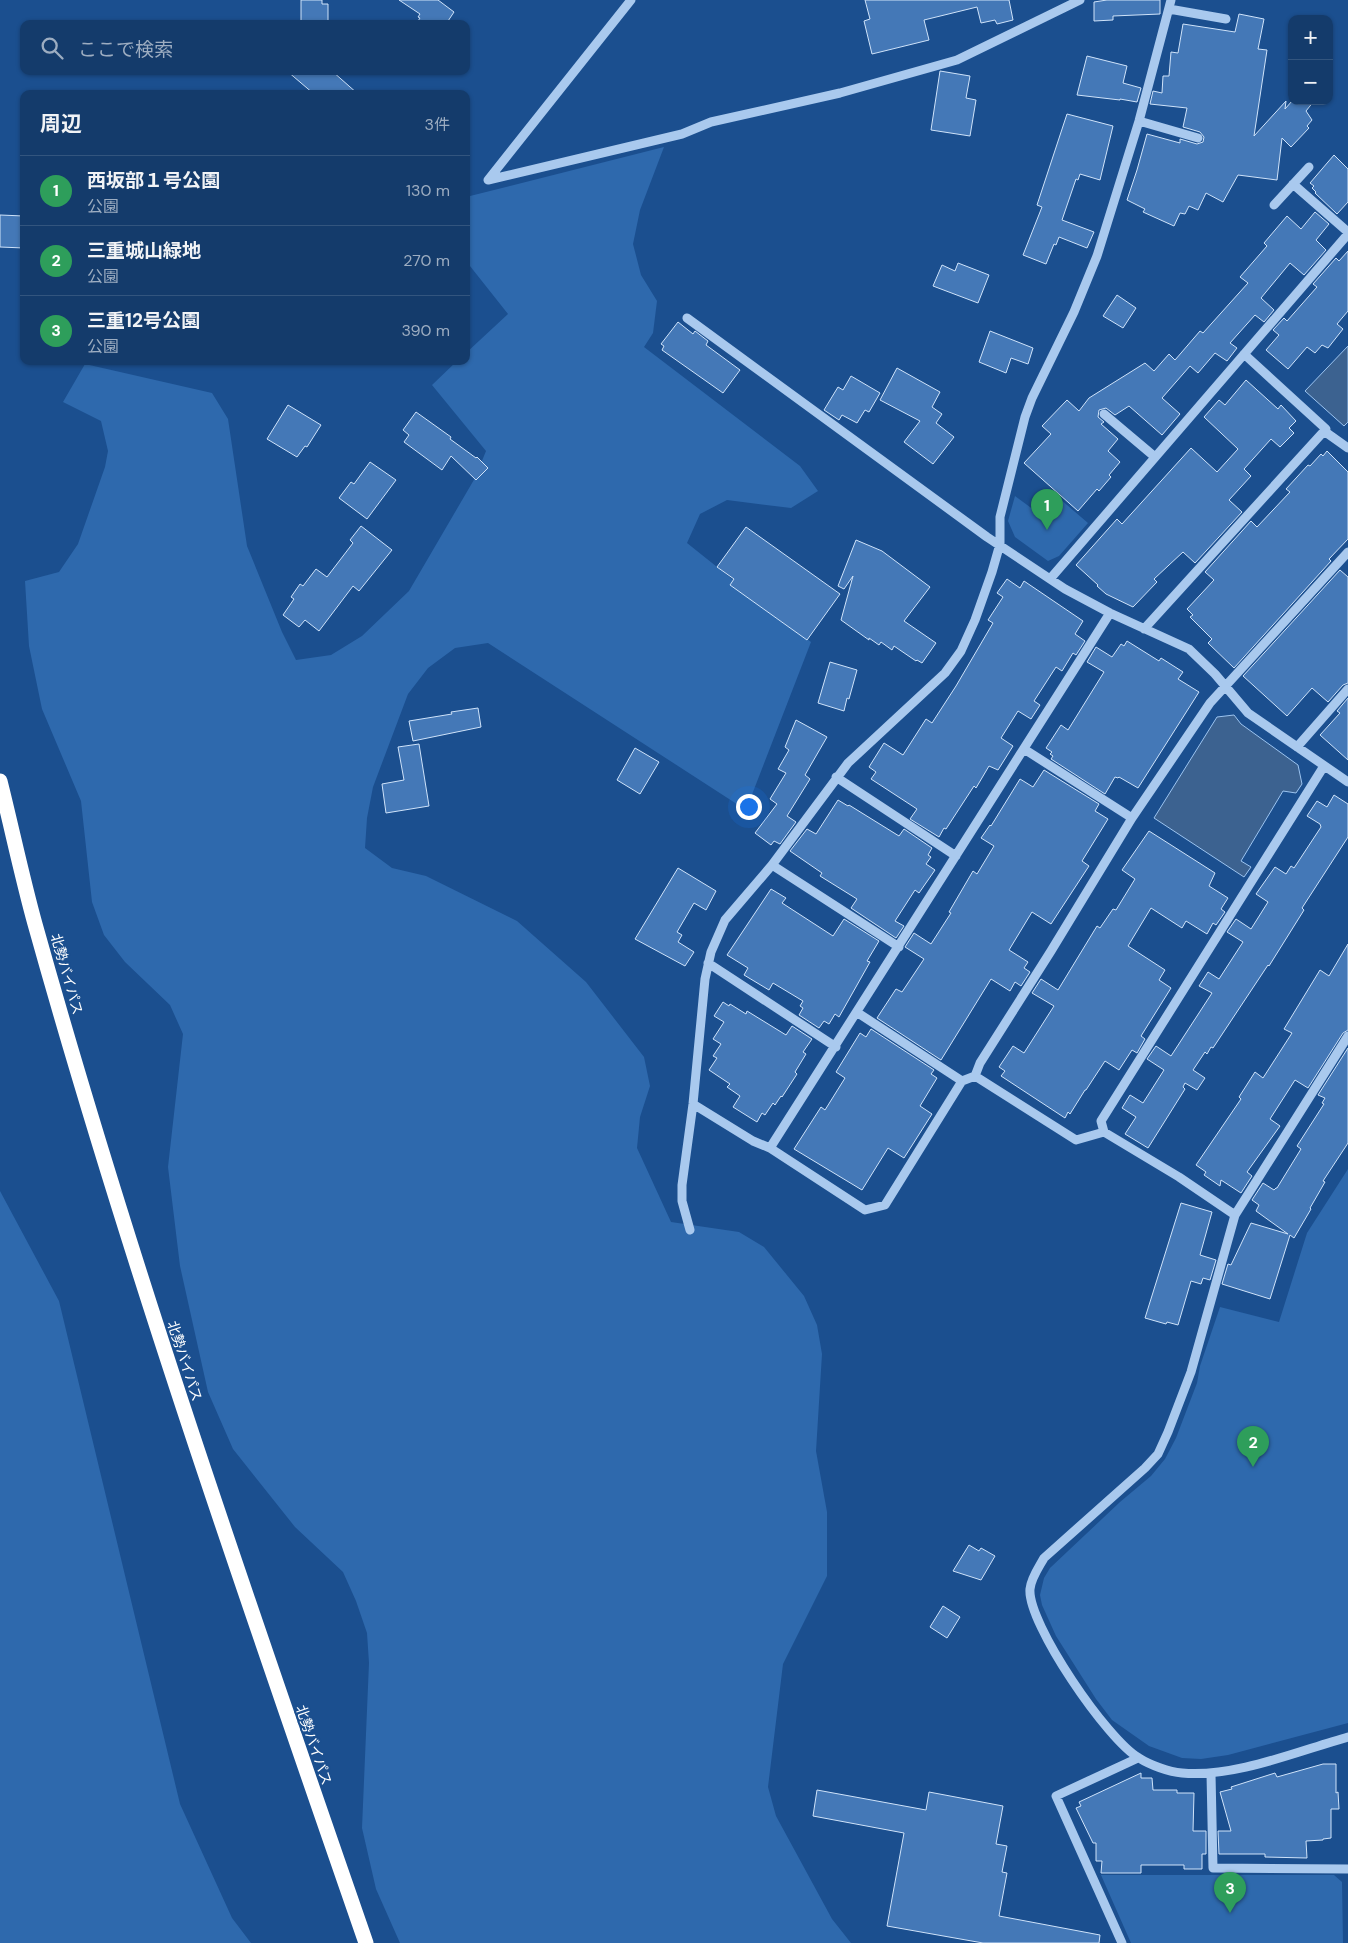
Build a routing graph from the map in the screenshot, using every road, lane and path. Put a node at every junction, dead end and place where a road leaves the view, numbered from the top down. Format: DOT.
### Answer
graph roads {
  1 [pos="631,0"];
  2 [pos="1080,0"];
  3 [pos="1170,5"];
  4 [pos="1226,19"];
  5 [pos="1139,121"];
  6 [pos="1198,138"];
  7 [pos="1308,166"];
  8 [pos="1292,184"];
  9 [pos="1274,205"];
  10 [pos="1348,233"];
  11 [pos="687,318"];
  12 [pos="1244,354"];
  13 [pos="1104,414"];
  14 [pos="1324,431"];
  15 [pos="1348,448"];
  16 [pos="1155,457"];
  17 [pos="1000,544"];
  18 [pos="1348,552"];
  19 [pos="1050,579"];
  20 [pos="1110,613"];
  21 [pos="1144,629"];
  22 [pos="1225,687"];
  23 [pos="1348,689"];
  24 [pos="1296,747"];
  25 [pos="1024,749"];
  26 [pos="1324,766"];
  27 [pos="836,777"];
  28 [pos="0,781"];
  29 [pos="1348,782"];
  30 [pos="1132,818"];
  31 [pos="956,856"];
  32 [pos="772,866"];
  33 [pos="899,947"];
  34 [pos="708,963"];
  35 [pos="858,1013"];
  36 [pos="1348,1036"];
  37 [pos="836,1047"];
  38 [pos="975,1076"];
  39 [pos="962,1081"];
  40 [pos="693,1104"];
  41 [pos="1104,1132"];
  42 [pos="770,1148"];
  43 [pos="1235,1215"];
  44 [pos="690,1230"];
  45 [pos="1348,1736"];
  46 [pos="1138,1758"];
  47 [pos="1211,1774"];
  48 [pos="1348,1869"];
  49 [pos="366,1943"];
  50 [pos="1122,1943"];
  1 -- 2 [label="street"];
  3 -- 4 [label="street"];
  3 -- 5 [label="street"];
  5 -- 6 [label="street"];
  5 -- 17 [label="street"];
  7 -- 8 [label="street"];
  8 -- 9 [label="street"];
  8 -- 10 [label="street"];
  10 -- 12 [label="street"];
  11 -- 17 [label="street"];
  12 -- 14 [label="street"];
  12 -- 16 [label="street"];
  13 -- 16 [label="street"];
  14 -- 15 [label="street"];
  14 -- 21 [label="street"];
  16 -- 19 [label="street"];
  17 -- 19 [label="street"];
  17 -- 27 [label="street"];
  18 -- 22 [label="street"];
  19 -- 20 [label="street"];
  20 -- 21 [label="street"];
  20 -- 25 [label="street"];
  21 -- 22 [label="street"];
  22 -- 24 [label="street"];
  22 -- 30 [label="street"];
  23 -- 24 [label="street"];
  24 -- 26 [label="street"];
  25 -- 30 [label="street"];
  25 -- 31 [label="street"];
  26 -- 29 [label="street"];
  26 -- 41 [label="street"];
  27 -- 31 [label="street"];
  27 -- 32 [label="street"];
  28 -- 49 [label="highway, 北勢バイパス"];
  30 -- 38 [label="street"];
  31 -- 33 [label="street"];
  32 -- 33 [label="street"];
  32 -- 34 [label="street"];
  33 -- 35 [label="street"];
  34 -- 37 [label="street"];
  34 -- 40 [label="street"];
  35 -- 37 [label="street"];
  35 -- 39 [label="street"];
  36 -- 43 [label="street"];
  37 -- 42 [label="street"];
  38 -- 39 [label="street"];
  38 -- 41 [label="street"];
  39 -- 42 [label="street"];
  40 -- 42 [label="street"];
  40 -- 44 [label="street"];
  41 -- 43 [label="street"];
  43 -- 46 [label="street"];
  45 -- 47 [label="street"];
  46 -- 47 [label="street"];
  46 -- 50 [label="street"];
  47 -- 48 [label="street"];
}
